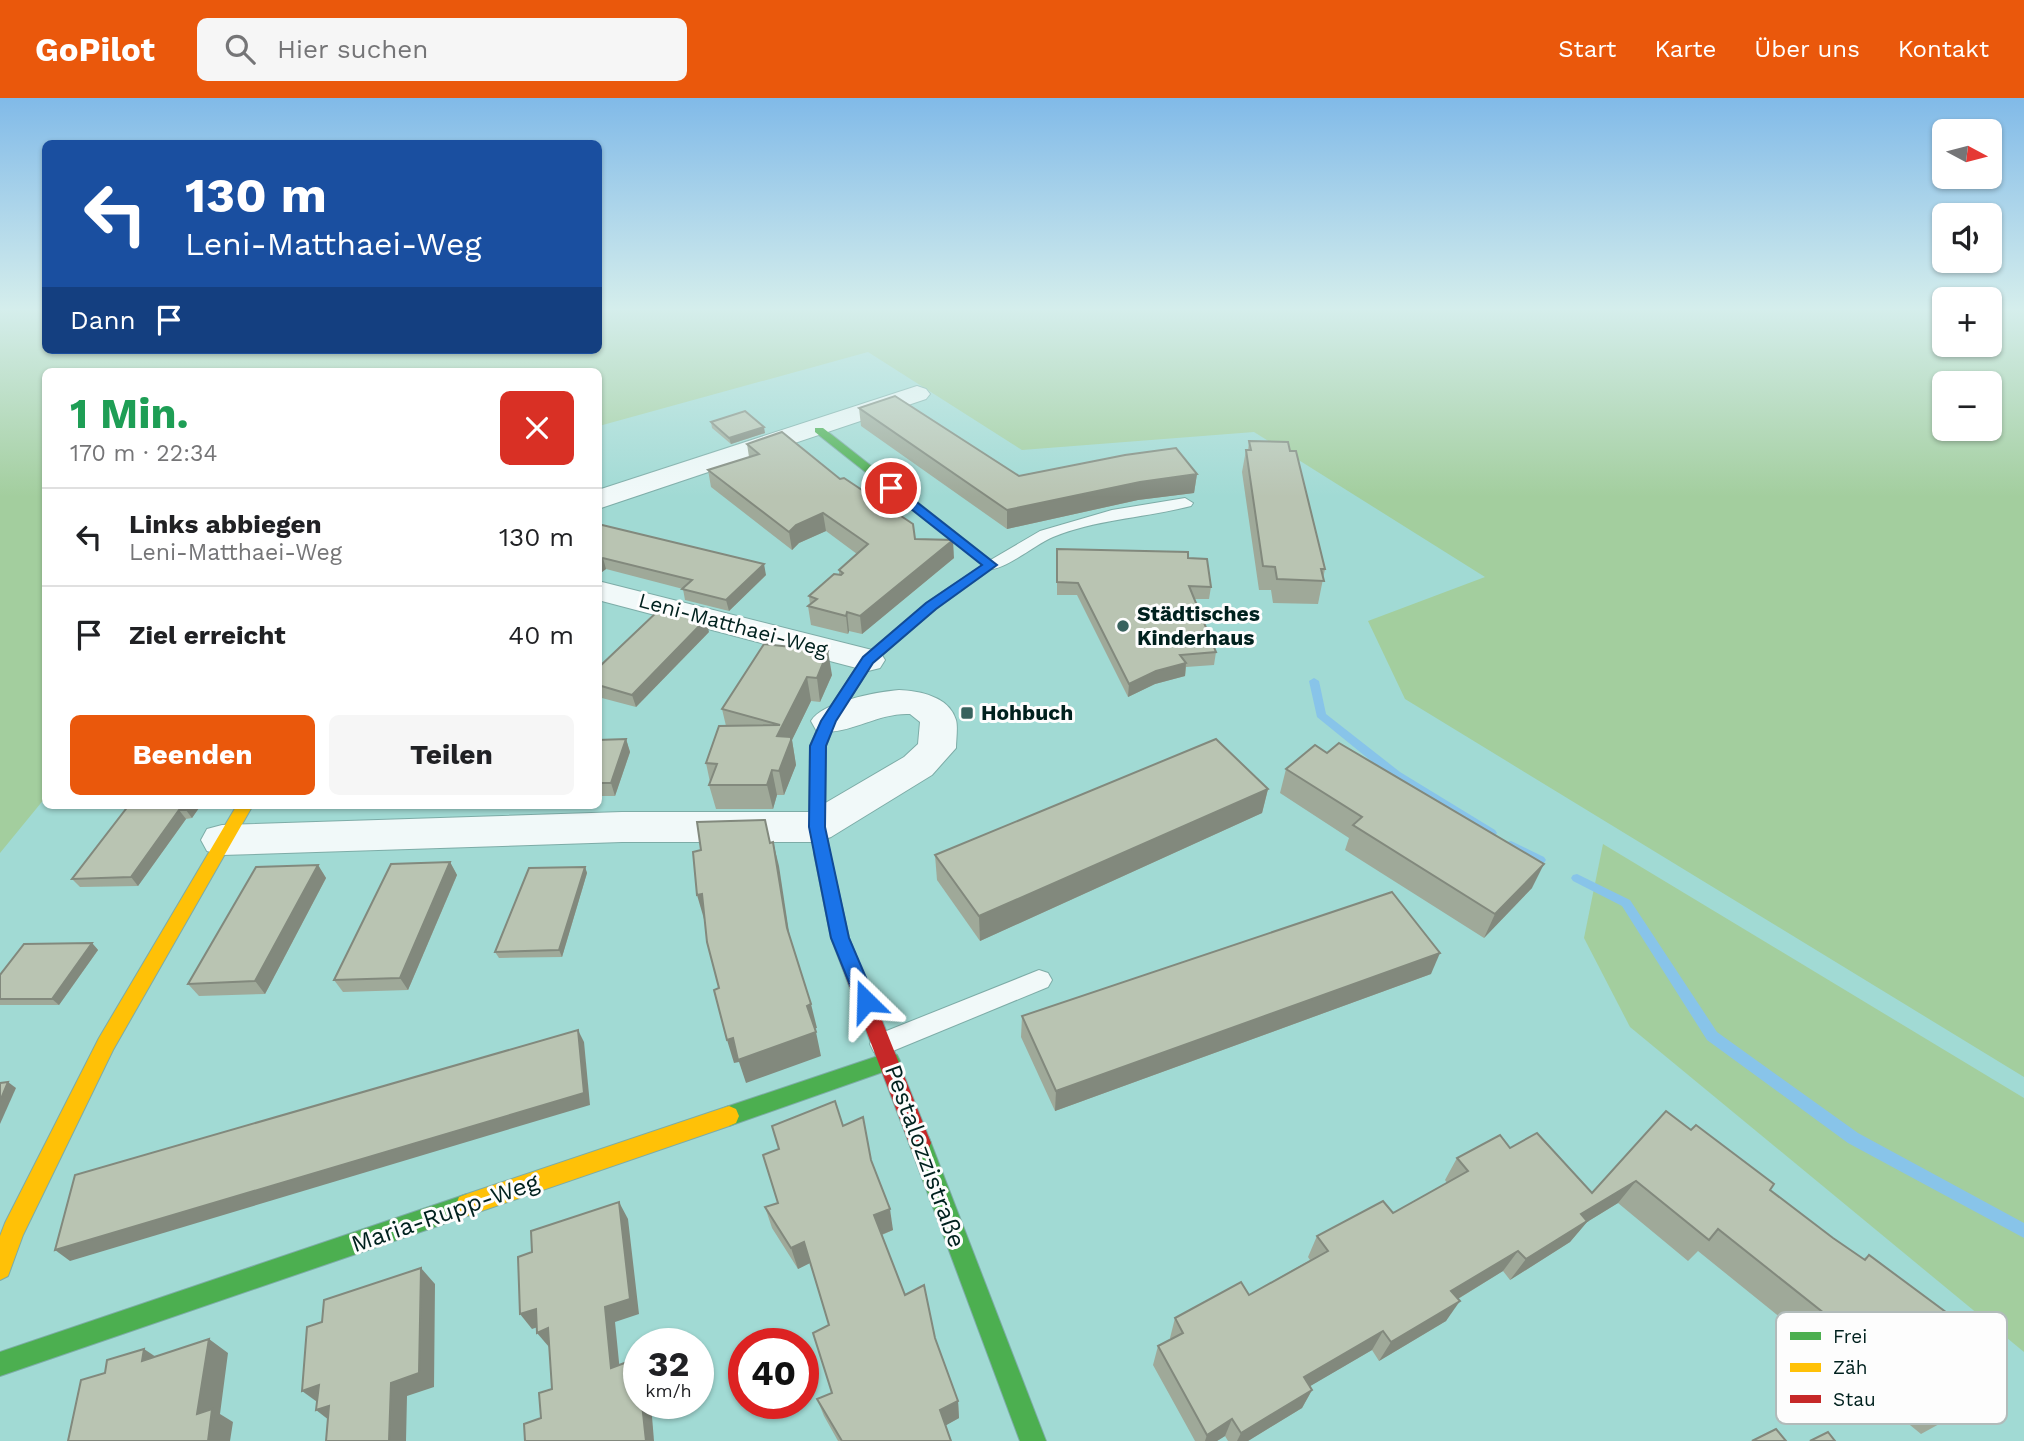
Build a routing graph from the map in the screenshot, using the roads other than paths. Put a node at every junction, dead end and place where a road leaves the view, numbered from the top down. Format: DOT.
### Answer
graph roads {
  1 [pos="918,394"];
  2 [pos="819,430"];
  3 [pos="602,499"];
  4 [pos="1185,503"];
  5 [pos="991,565"];
  6 [pos="602,591"];
  7 [pos="868,660"];
  8 [pos="829,721"];
  9 [pos="242,809"];
  10 [pos="817,827"];
  11 [pos="222,840"];
  12 [pos="1039,980"];
  13 [pos="887,1053"];
  14 [pos="0,1268"];
  15 [pos="0,1364"];
  16 [pos="1033,1441"];
  1 -- 2 [label="street"];
  2 -- 3 [label="street"];
  2 -- 5 [label="street"];
  4 -- 5 [label="lane, Pestalozzistraße"];
  5 -- 7 [label="street, Pestalozzistraße"];
  6 -- 7 [label="street, Leni-Matthaei-Weg"];
  7 -- 8 [label="street, Pestalozzistraße"];
  8 -- 10 [label="street, Pestalozzistraße"];
  8 -- 10 [label="street"];
  9 -- 11 [label="street"];
  10 -- 11 [label="street"];
  10 -- 13 [label="street, Pestalozzistraße"];
  11 -- 14 [label="street"];
  12 -- 13 [label="lane"];
  13 -- 15 [label="street, Maria-Rupp-Weg"];
  13 -- 16 [label="street, Pestalozzistraße"];
}
